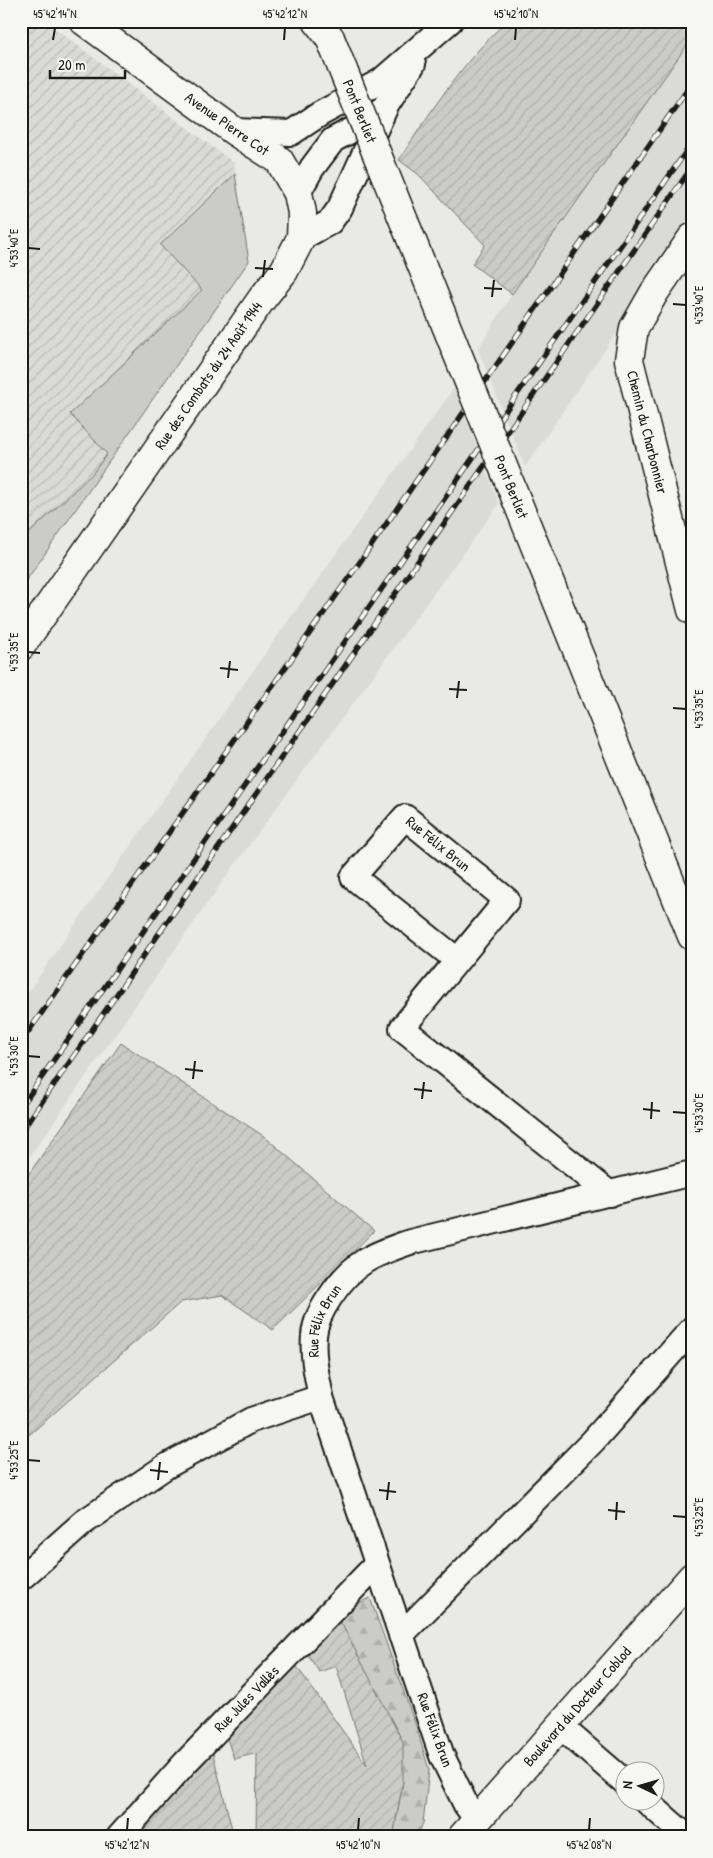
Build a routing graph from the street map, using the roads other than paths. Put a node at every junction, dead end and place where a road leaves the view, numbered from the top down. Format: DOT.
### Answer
graph roads {
  1 [pos="84,21"];
  2 [pos="450,21"];
  3 [pos="328,27"];
  4 [pos="427,41"];
  5 [pos="386,106"];
  6 [pos="234,131"];
  7 [pos="298,193"];
  8 [pos="301,238"];
  9 [pos="692,238"];
  10 [pos="692,610"];
  11 [pos="21,646"];
  12 [pos="692,936"];
  13 [pos="457,960"];
  14 [pos="692,1173"];
  15 [pos="610,1194"];
  16 [pos="692,1329"];
  17 [pos="321,1397"];
  18 [pos="376,1565"];
  19 [pos="692,1577"];
  20 [pos="21,1578"];
  21 [pos="401,1635"];
  22 [pos="560,1726"];
  23 [pos="616,1774"];
  24 [pos="656,1810"];
  25 [pos="469,1828"];
  26 [pos="119,1837"];
  27 [pos="686,1837"];
  1 -- 6 [label="street, Avenue Pierre Cot"];
  2 -- 4 [label="street"];
  3 -- 12 [label="street, Pont Berliet, bridge"];
  4 -- 5 [label="street"];
  4 -- 6 [label="street"];
  5 -- 7 [label="street"];
  5 -- 8 [label="street"];
  6 -- 7 [label="street, Avenue Pierre Cot"];
  7 -- 8 [label="street, Avenue Pierre Cot"];
  8 -- 11 [label="street, Rue des Combats du 24 Août 1944"];
  9 -- 10 [label="street, Chemin du Charbonnier"];
  13 -- 13 [label="street, Rue Félix Brun"];
  13 -- 15 [label="street, Rue Félix Brun"];
  14 -- 15 [label="street, Rue Félix Brun"];
  15 -- 17 [label="street, Rue Félix Brun"];
  16 -- 21 [label="street"];
  17 -- 18 [label="street, Rue Félix Brun"];
  17 -- 20 [label="street"];
  18 -- 21 [label="street, Rue Félix Brun"];
  18 -- 26 [label="street, Rue Jules Vallès"];
  19 -- 22 [label="street, Boulevard du Docteur Coblod"];
  21 -- 25 [label="street, Rue Félix Brun"];
  22 -- 23 [label="street"];
  22 -- 25 [label="street, Boulevard du Docteur Coblod"];
  24 -- 27 [label="street"];
}
